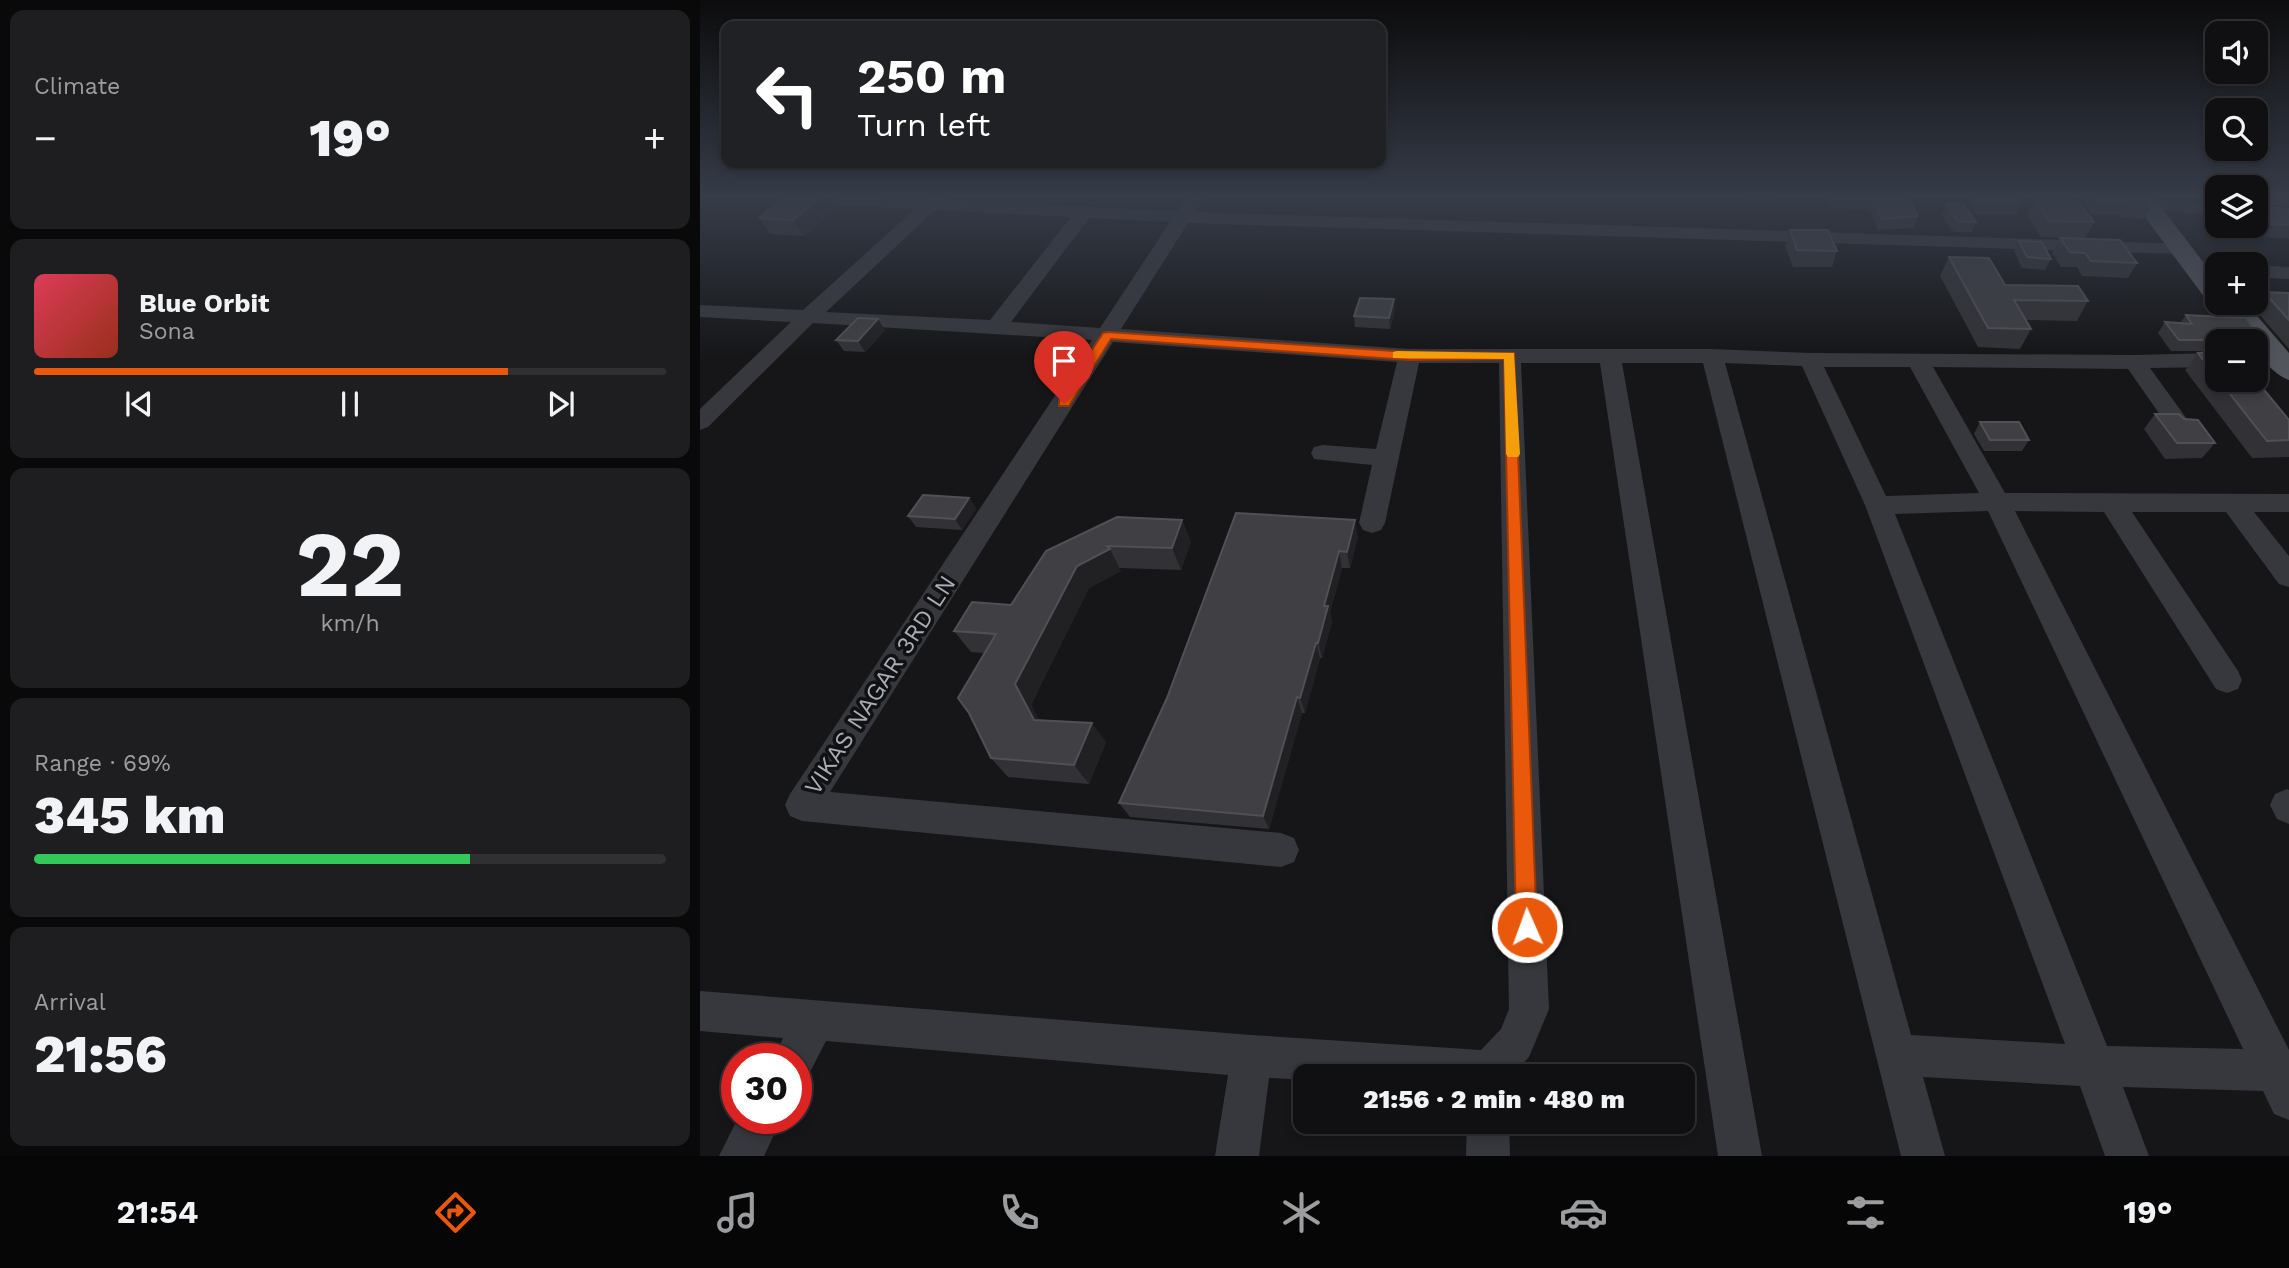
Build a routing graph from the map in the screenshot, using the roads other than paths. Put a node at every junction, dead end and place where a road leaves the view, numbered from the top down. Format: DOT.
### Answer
graph roads {
  1 [pos="882,249"];
  2 [pos="1056,249"];
  3 [pos="1163,249"];
  4 [pos="2181,249"];
  5 [pos="2192,249"];
  6 [pos="2205,264"];
  7 [pos="2268,272"];
  8 [pos="2289,273"];
  9 [pos="2205,281"];
  10 [pos="700,311"];
  11 [pos="2233,315"];
  12 [pos="2241,315"];
  13 [pos="809,316"];
  14 [pos="996,327"];
  15 [pos="1108,335"];
  16 [pos="1409,356"];
  17 [pos="1510,356"];
  18 [pos="1610,356"];
  19 [pos="1712,356"];
  20 [pos="2269,356"];
  21 [pos="1810,360"];
  22 [pos="2205,360"];
  23 [pos="1918,361"];
  24 [pos="2134,362"];
  25 [pos="2289,385"];
  26 [pos="700,422"];
  27 [pos="2180,426"];
  28 [pos="1323,453"];
  29 [pos="1387,458"];
  30 [pos="1997,502"];
  31 [pos="2233,503"];
  32 [pos="2289,503"];
  33 [pos="2113,504"];
  34 [pos="1878,505"];
  35 [pos="1372,523"];
  36 [pos="2289,576"];
  37 [pos="2227,681"];
  38 [pos="1282,850"];
  39 [pos="700,1011"];
  40 [pos="816,1019"];
  41 [pos="803,1043"];
  42 [pos="1897,1055"];
  43 [pos="1251,1056"];
  44 [pos="1357,1064"];
  45 [pos="1497,1064"];
  46 [pos="2094,1066"];
  47 [pos="2284,1080"];
  48 [pos="753,1134"];
  49 [pos="1488,1134"];
  50 [pos="741,1156"];
  51 [pos="1237,1156"];
  52 [pos="1488,1156"];
  53 [pos="1740,1156"];
  54 [pos="1923,1156"];
  55 [pos="2127,1156"];
  1 -- 13 [label="street"];
  2 -- 14 [label="street"];
  3 -- 15 [label="street, VIKAS NAGAR 3RD LN"];
  4 -- 9 [label="main road"];
  5 -- 6 [label="main road"];
  7 -- 8 [label="street"];
  10 -- 13 [label="street"];
  11 -- 20 [label="main road"];
  12 -- 20 [label="main road"];
  13 -- 14 [label="street"];
  13 -- 26 [label="street"];
  14 -- 15 [label="street"];
  15 -- 16 [label="street"];
  15 -- 38 [label="street, VIKAS NAGAR 3RD LN"];
  16 -- 17 [label="street"];
  16 -- 29 [label="street"];
  17 -- 18 [label="street"];
  17 -- 45 [label="street"];
  18 -- 19 [label="street"];
  18 -- 53 [label="street"];
  19 -- 21 [label="street"];
  19 -- 42 [label="street"];
  20 -- 25 [label="main road"];
  21 -- 23 [label="street"];
  21 -- 34 [label="street"];
  22 -- 24 [label="street"];
  23 -- 24 [label="street"];
  23 -- 30 [label="street"];
  24 -- 27 [label="street"];
  28 -- 29 [label="street"];
  29 -- 35 [label="street"];
  30 -- 33 [label="street"];
  30 -- 34 [label="street"];
  30 -- 47 [label="street"];
  31 -- 32 [label="street"];
  31 -- 33 [label="street"];
  31 -- 36 [label="street"];
  33 -- 37 [label="street"];
  34 -- 46 [label="street"];
  39 -- 40 [label="street"];
  40 -- 41 [label="street"];
  40 -- 43 [label="street"];
  42 -- 46 [label="street"];
  42 -- 54 [label="street"];
  43 -- 44 [label="street"];
  43 -- 51 [label="street"];
  46 -- 47 [label="street"];
  46 -- 55 [label="street"];
  48 -- 50 [label="street"];
  49 -- 52 [label="street"];
}
